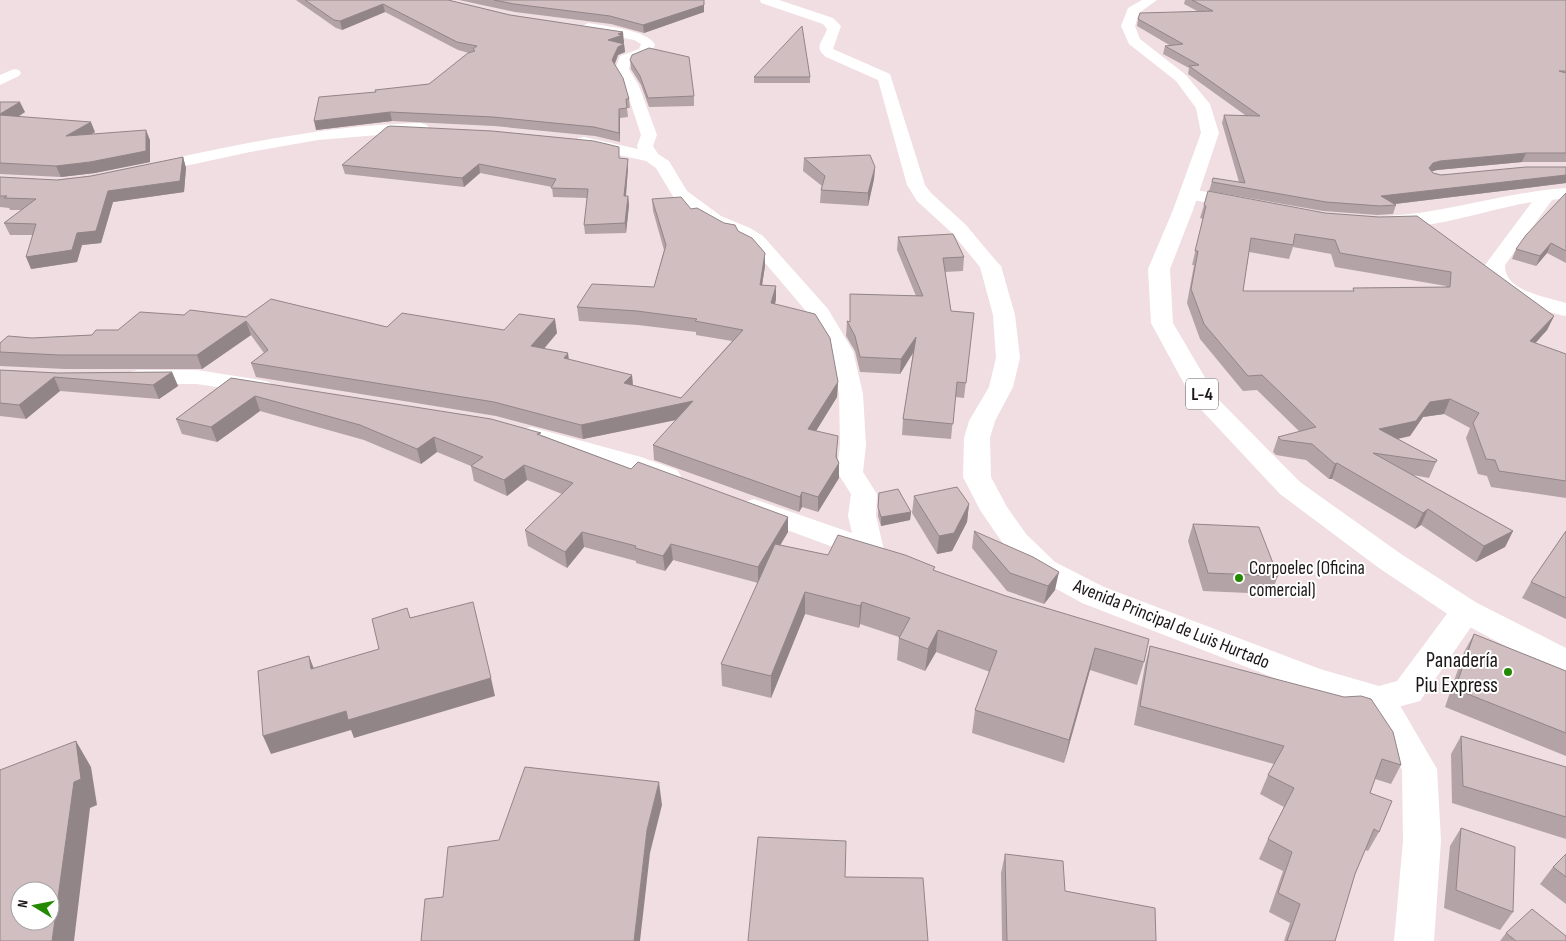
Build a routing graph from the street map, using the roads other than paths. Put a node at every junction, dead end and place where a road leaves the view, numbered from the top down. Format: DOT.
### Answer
graph roads {
  1 [pos="766,0"];
  2 [pos="1151,0"];
  3 [pos="570,25"];
  4 [pos="14,73"];
  5 [pos="0,81"];
  6 [pos="439,129"];
  7 [pos="567,140"];
  8 [pos="652,157"];
  9 [pos="132,172"];
  10 [pos="1188,194"];
  11 [pos="1557,194"];
  12 [pos="1257,206"];
  13 [pos="1369,223"];
  14 [pos="1566,310"];
  15 [pos="111,378"];
  16 [pos="281,390"];
  17 [pos="505,428"];
  18 [pos="695,487"];
  19 [pos="731,500"];
  20 [pos="870,550"];
  21 [pos="897,560"];
  22 [pos="1466,611"];
  23 [pos="1566,664"];
  24 [pos="1220,670"];
  25 [pos="1379,699"];
  26 [pos="1411,932"];
  1 -- 25 [label="street, Avenida Principal de Luis Hurtado"];
  2 -- 10 [label="street, L-4"];
  3 -- 8 [label="street"];
  4 -- 5 [label="street"];
  6 -- 9 [label="street"];
  7 -- 8 [label="street"];
  8 -- 20 [label="street"];
  10 -- 12 [label="street"];
  10 -- 22 [label="street, L-4"];
  11 -- 13 [label="street"];
  11 -- 14 [label="street"];
  15 -- 16 [label="street"];
  17 -- 18 [label="street"];
  19 -- 20 [label="street"];
  20 -- 21 [label="street"];
  22 -- 23 [label="street, L-4"];
  22 -- 25 [label="street"];
  24 -- 25 [label="street"];
  25 -- 26 [label="street"];
}
